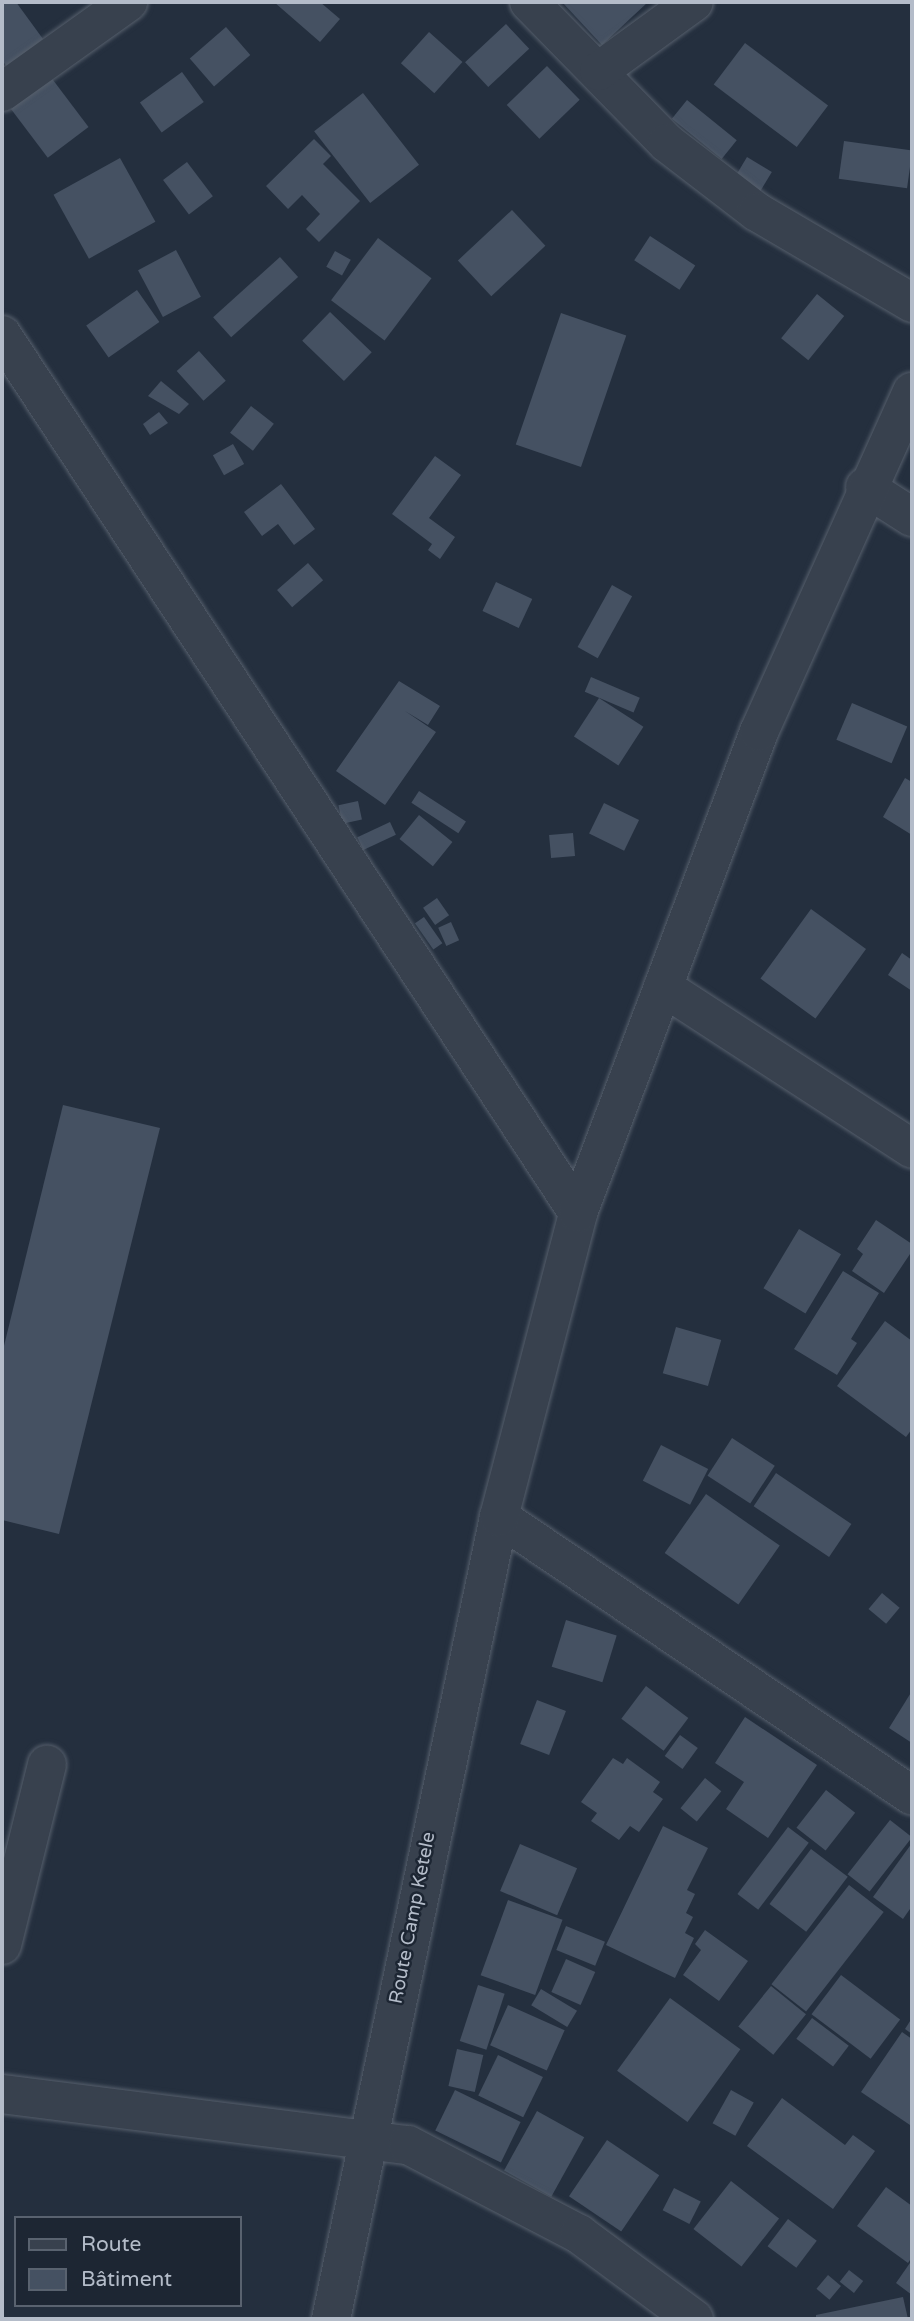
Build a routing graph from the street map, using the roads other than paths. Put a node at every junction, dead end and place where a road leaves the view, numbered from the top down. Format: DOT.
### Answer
graph roads {
  1 [pos="128,2"];
  2 [pos="529,2"];
  3 [pos="694,2"];
  4 [pos="599,71"];
  5 [pos="2,92"];
  6 [pos="912,303"];
  7 [pos="2,335"];
  8 [pos="912,392"];
  9 [pos="865,487"];
  10 [pos="912,517"];
  11 [pos="663,987"];
  12 [pos="912,1149"];
  13 [pos="578,1213"];
  14 [pos="499,1517"];
  15 [pos="47,1765"];
  16 [pos="912,1796"];
  17 [pos="2,1945"];
  18 [pos="11,2090"];
  19 [pos="369,2140"];
  20 [pos="331,2319"];
  21 [pos="694,2319"];
  1 -- 5 [label="street"];
  2 -- 4 [label="street"];
  3 -- 4 [label="street"];
  4 -- 6 [label="street"];
  7 -- 13 [label="street"];
  8 -- 9 [label="street, Route Camp Ketele"];
  9 -- 10 [label="street"];
  9 -- 11 [label="street, Route Camp Ketele"];
  11 -- 12 [label="street"];
  11 -- 13 [label="street, Route Camp Ketele"];
  13 -- 14 [label="street, Route Camp Ketele"];
  14 -- 16 [label="street"];
  14 -- 19 [label="street, Route Camp Ketele"];
  15 -- 17 [label="street"];
  18 -- 19 [label="street"];
  19 -- 20 [label="street, Route Camp Ketele"];
  19 -- 21 [label="street"];
}
